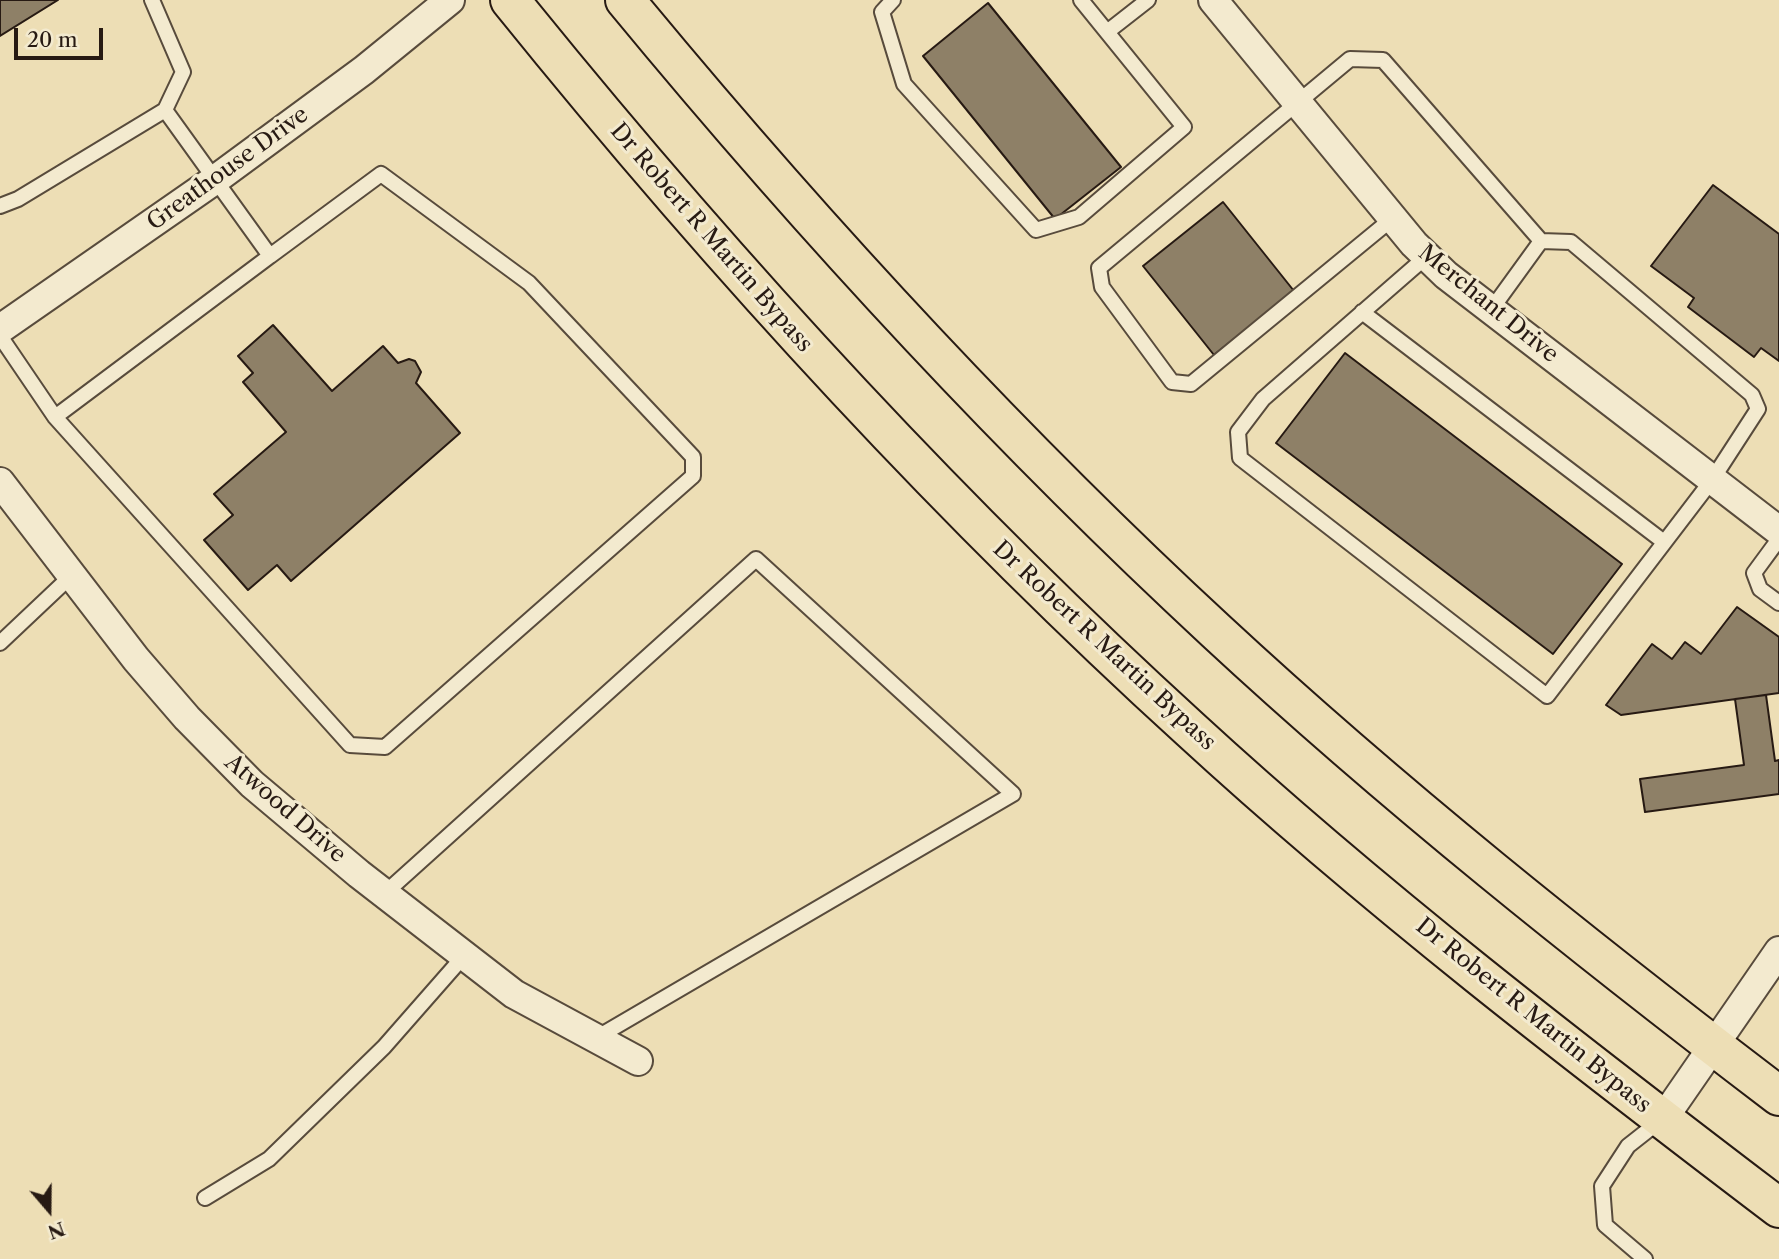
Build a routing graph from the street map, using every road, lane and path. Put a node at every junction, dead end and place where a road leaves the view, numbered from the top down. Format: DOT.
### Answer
graph roads {
  1 [pos="152,0"];
  2 [pos="450,0"];
  3 [pos="510,0"];
  4 [pos="625,0"];
  5 [pos="893,0"];
  6 [pos="1081,0"];
  7 [pos="1148,0"];
  8 [pos="1213,0"];
  9 [pos="1107,32"];
  10 [pos="1298,102"];
  11 [pos="165,110"];
  12 [pos="216,179"];
  13 [pos="0,206"];
  14 [pos="1393,218"];
  15 [pos="1541,240"];
  16 [pos="270,256"];
  17 [pos="1427,256"];
  18 [pos="1491,310"];
  19 [pos="1362,313"];
  20 [pos="0,329"];
  21 [pos="0,336"];
  22 [pos="55,417"];
  23 [pos="1712,480"];
  24 [pos="0,482"];
  25 [pos="1779,531"];
  26 [pos="1779,538"];
  27 [pos="1664,542"];
  28 [pos="71,576"];
  29 [pos="1779,603"];
  30 [pos="0,643"];
  31 [pos="384,894"];
  32 [pos="1779,951"];
  33 [pos="463,957"];
  34 [pos="596,1038"];
  35 [pos="1712,1045"];
  36 [pos="638,1061"];
  37 [pos="1779,1096"];
  38 [pos="1662,1119"];
  39 [pos="205,1198"];
  40 [pos="1779,1208"];
  41 [pos="1645,1259"];
  1 -- 11 [label="lane"];
  2 -- 12 [label="street, Greathouse Drive"];
  3 -- 38 [label="main road, Dr Robert R Martin Bypass"];
  4 -- 35 [label="main road"];
  5 -- 9 [label="lane"];
  6 -- 9 [label="lane"];
  7 -- 9 [label="lane"];
  8 -- 10 [label="street, Merchant Drive"];
  10 -- 14 [label="street, Merchant Drive"];
  10 -- 14 [label="lane"];
  10 -- 15 [label="lane"];
  11 -- 12 [label="lane"];
  11 -- 13 [label="lane"];
  12 -- 16 [label="lane"];
  12 -- 20 [label="street, Greathouse Drive"];
  14 -- 17 [label="street, Merchant Drive"];
  15 -- 18 [label="lane"];
  15 -- 23 [label="lane"];
  16 -- 22 [label="lane"];
  16 -- 22 [label="lane"];
  17 -- 18 [label="street, Merchant Drive"];
  17 -- 19 [label="lane"];
  18 -- 23 [label="street, Merchant Drive"];
  19 -- 27 [label="lane"];
  19 -- 27 [label="lane"];
  21 -- 22 [label="lane"];
  23 -- 25 [label="street, Merchant Drive"];
  23 -- 27 [label="lane"];
  24 -- 28 [label="street, Atwood Drive"];
  26 -- 29 [label="lane"];
  28 -- 30 [label="lane"];
  28 -- 31 [label="street, Atwood Drive"];
  31 -- 33 [label="street, Atwood Drive"];
  31 -- 34 [label="lane"];
  32 -- 35 [label="street"];
  33 -- 34 [label="street, Atwood Drive"];
  33 -- 39 [label="lane"];
  34 -- 36 [label="street, Atwood Drive"];
  35 -- 37 [label="main road"];
  35 -- 38 [label="street"];
  38 -- 40 [label="main road, Dr Robert R Martin Bypass"];
  38 -- 41 [label="lane"];
}
